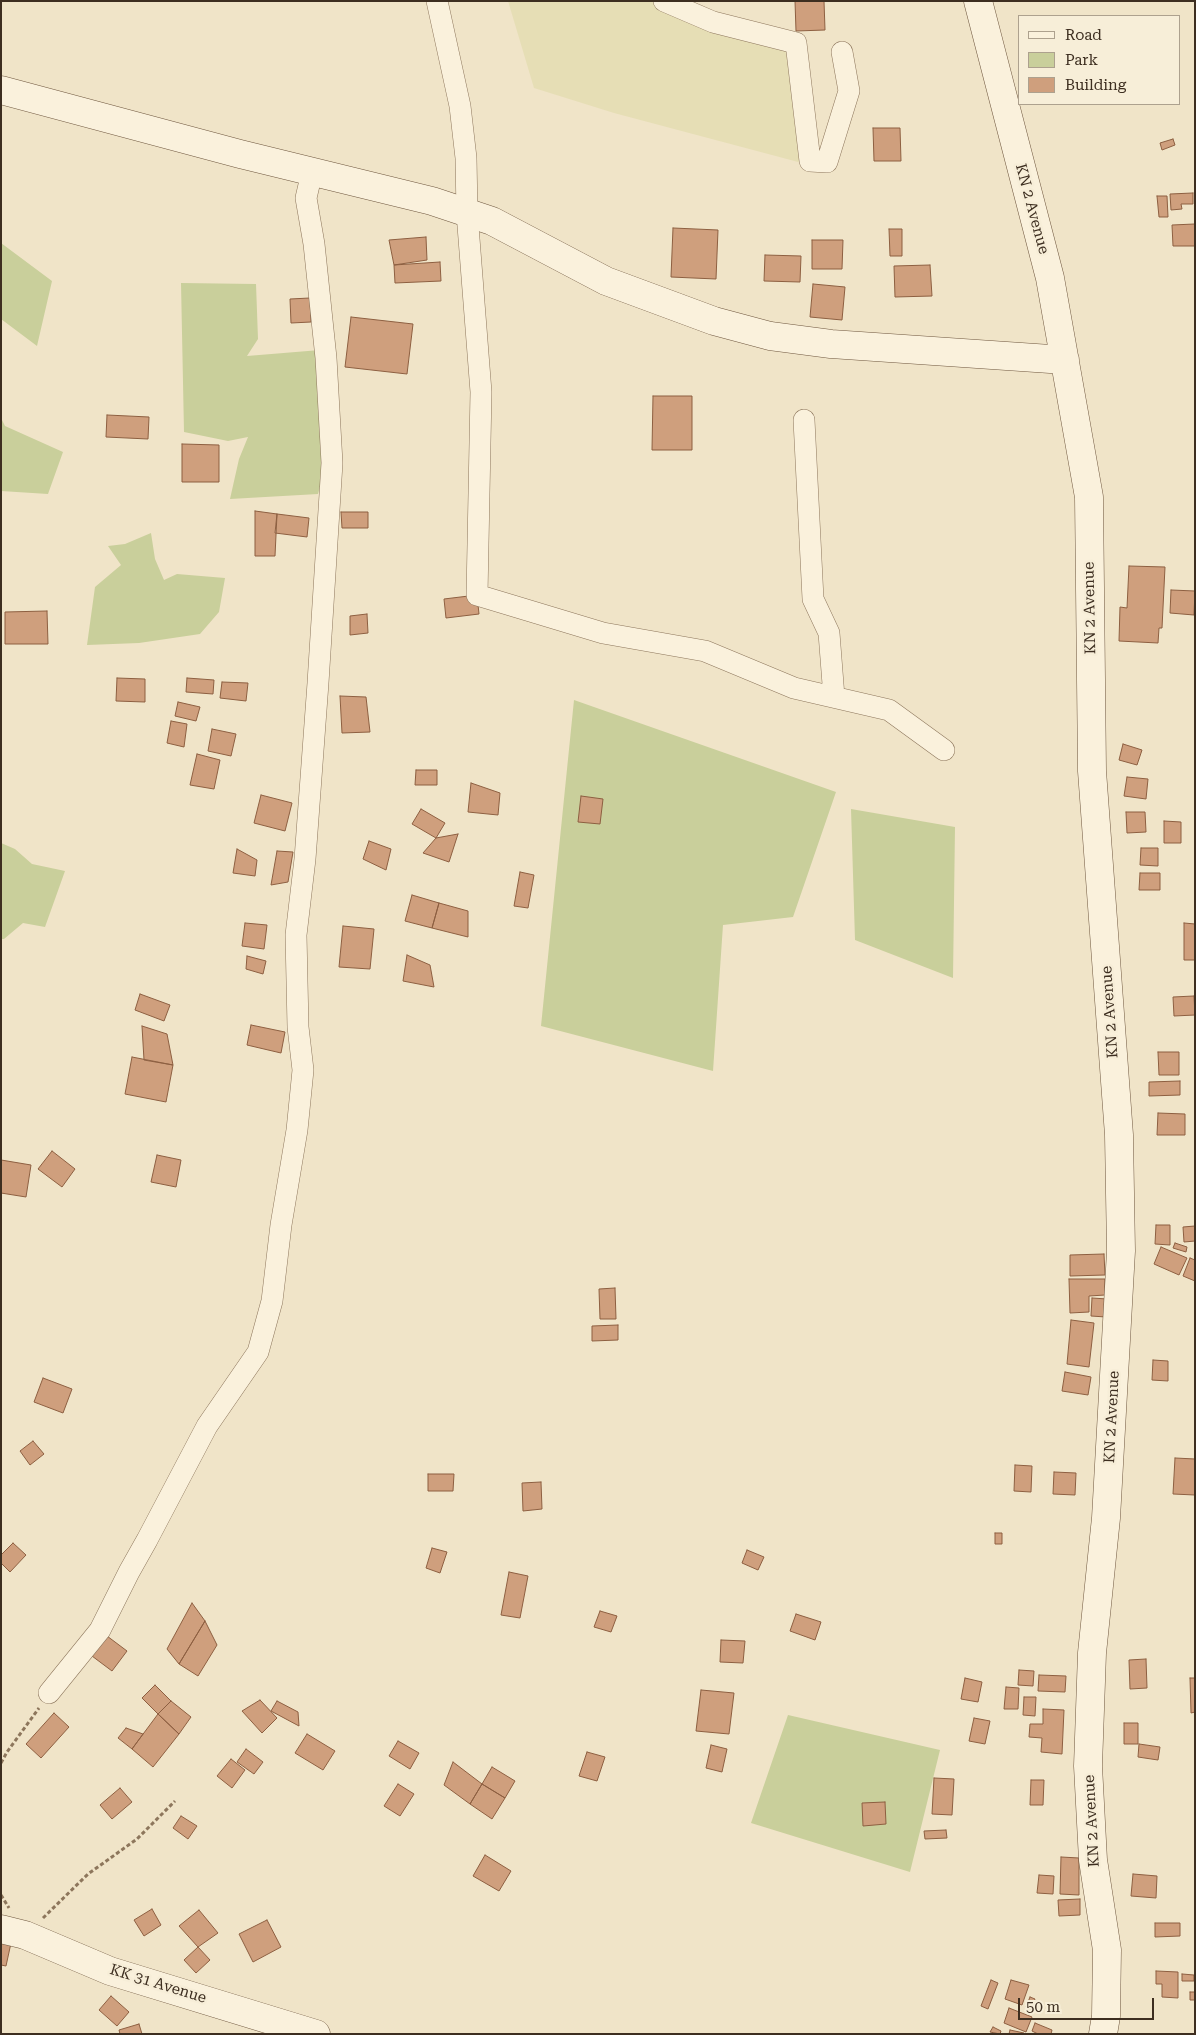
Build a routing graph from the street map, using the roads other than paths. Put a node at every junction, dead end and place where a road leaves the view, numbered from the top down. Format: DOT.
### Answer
graph roads {
  1 [pos="437,1"];
  2 [pos="664,1"];
  3 [pos="978,1"];
  4 [pos="842,52"];
  5 [pos="1,90"];
  6 [pos="312,172"];
  7 [pos="467,213"];
  8 [pos="1065,360"];
  9 [pos="804,420"];
  10 [pos="834,697"];
  11 [pos="944,750"];
  12 [pos="49,1693"];
  13 [pos="13,1932"];
  14 [pos="316,2034"];
  15 [pos="1103,2034"];
  1 -- 7 [label="street"];
  2 -- 4 [label="street"];
  3 -- 8 [label="main road, KN 2 Avenue"];
  5 -- 6 [label="main road"];
  6 -- 7 [label="main road"];
  6 -- 12 [label="street"];
  7 -- 8 [label="main road"];
  7 -- 10 [label="street"];
  8 -- 15 [label="main road, KN 2 Avenue"];
  9 -- 10 [label="street"];
  10 -- 11 [label="street"];
  13 -- 14 [label="main road, KK 31 Avenue"];
}
